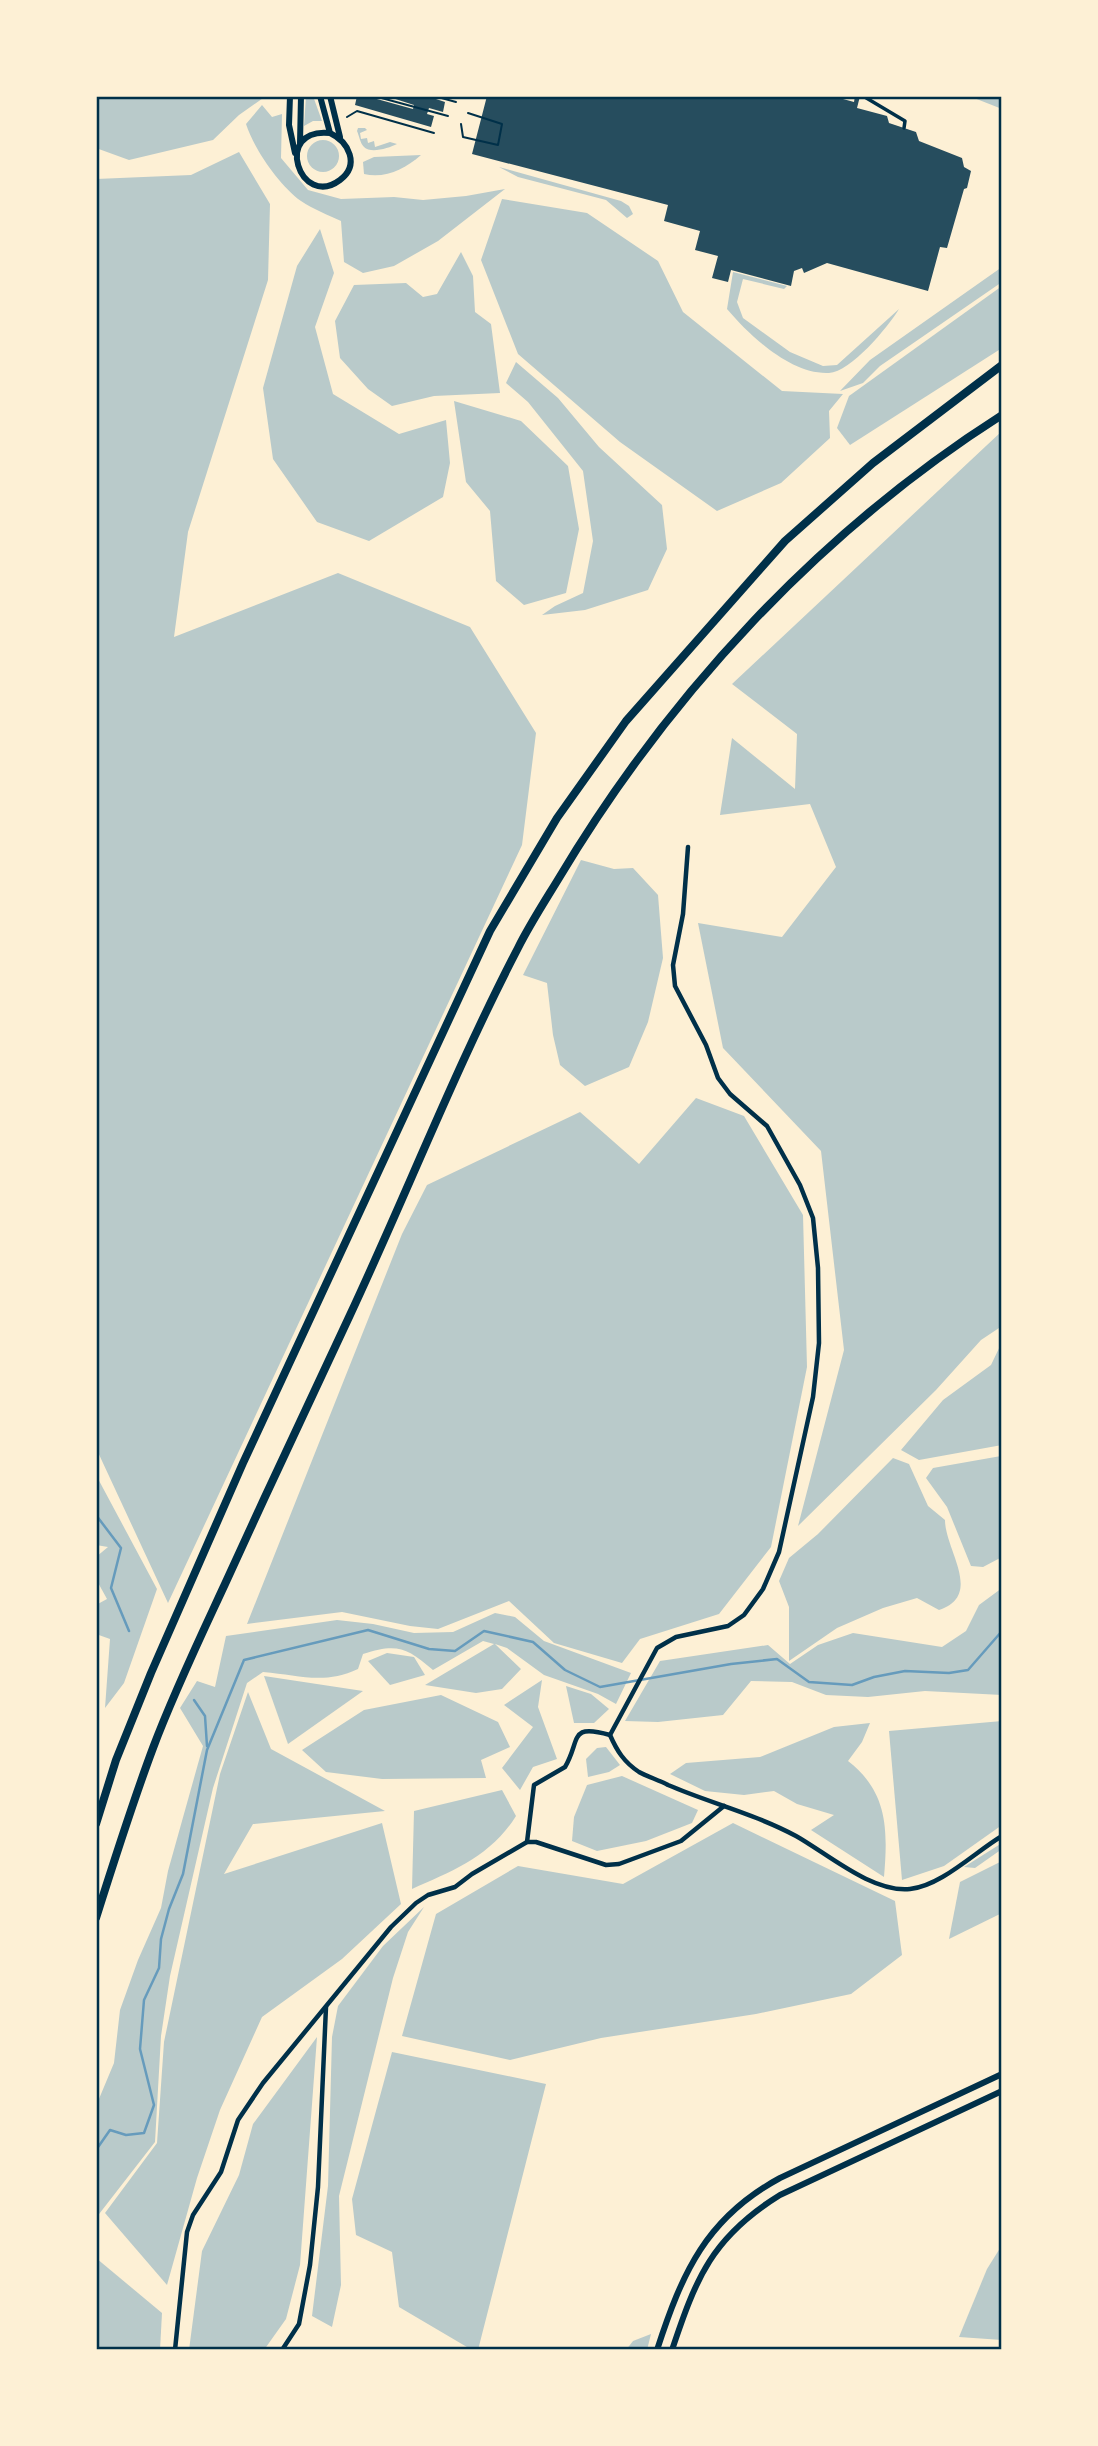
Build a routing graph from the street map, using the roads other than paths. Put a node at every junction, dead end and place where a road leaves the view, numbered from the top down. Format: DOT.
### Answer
graph roads {
  1 [pos="290,96"];
  2 [pos="301,96"];
  3 [pos="320,96"];
  4 [pos="330,96"];
  5 [pos="374,96"];
  6 [pos="434,96"];
  7 [pos="863,96"];
  8 [pos="456,102"];
  9 [pos="468,113"];
  10 [pos="448,116"];
  11 [pos="347,117"];
  12 [pos="461,124"];
  13 [pos="904,128"];
  14 [pos="330,133"];
  15 [pos="434,133"];
  16 [pos="340,137"];
  17 [pos="300,145"];
  18 [pos="296,159"];
  19 [pos="1002,365"];
  20 [pos="1002,415"];
  21 [pos="688,847"];
  22 [pos="610,1735"];
  23 [pos="724,1806"];
  24 [pos="96,1824"];
  25 [pos="1002,1836"];
  26 [pos="527,1842"];
  27 [pos="96,1918"];
  28 [pos="326,2006"];
  29 [pos="1002,2074"];
  30 [pos="1002,2091"];
  31 [pos="175,2350"];
  32 [pos="282,2350"];
  33 [pos="657,2350"];
  34 [pos="672,2350"];
  1 -- 18 [label="main road"];
  2 -- 17 [label="main road"];
  3 -- 14 [label="main road"];
  4 -- 16 [label="main road"];
  5 -- 10 [label="lane"];
  6 -- 8 [label="lane"];
  7 -- 13 [label="street"];
  9 -- 12 [label="lane"];
  11 -- 15 [label="lane"];
  14 -- 16 [label="main road"];
  14 -- 17 [label="main road"];
  16 -- 18 [label="main road"];
  17 -- 18 [label="main road"];
  19 -- 24 [label="highway"];
  20 -- 27 [label="highway"];
  21 -- 22 [label="street"];
  22 -- 23 [label="street"];
  22 -- 26 [label="street"];
  23 -- 25 [label="street"];
  23 -- 26 [label="street"];
  26 -- 28 [label="street"];
  28 -- 31 [label="street"];
  28 -- 32 [label="street"];
  29 -- 33 [label="main road"];
  30 -- 34 [label="main road"];
}
